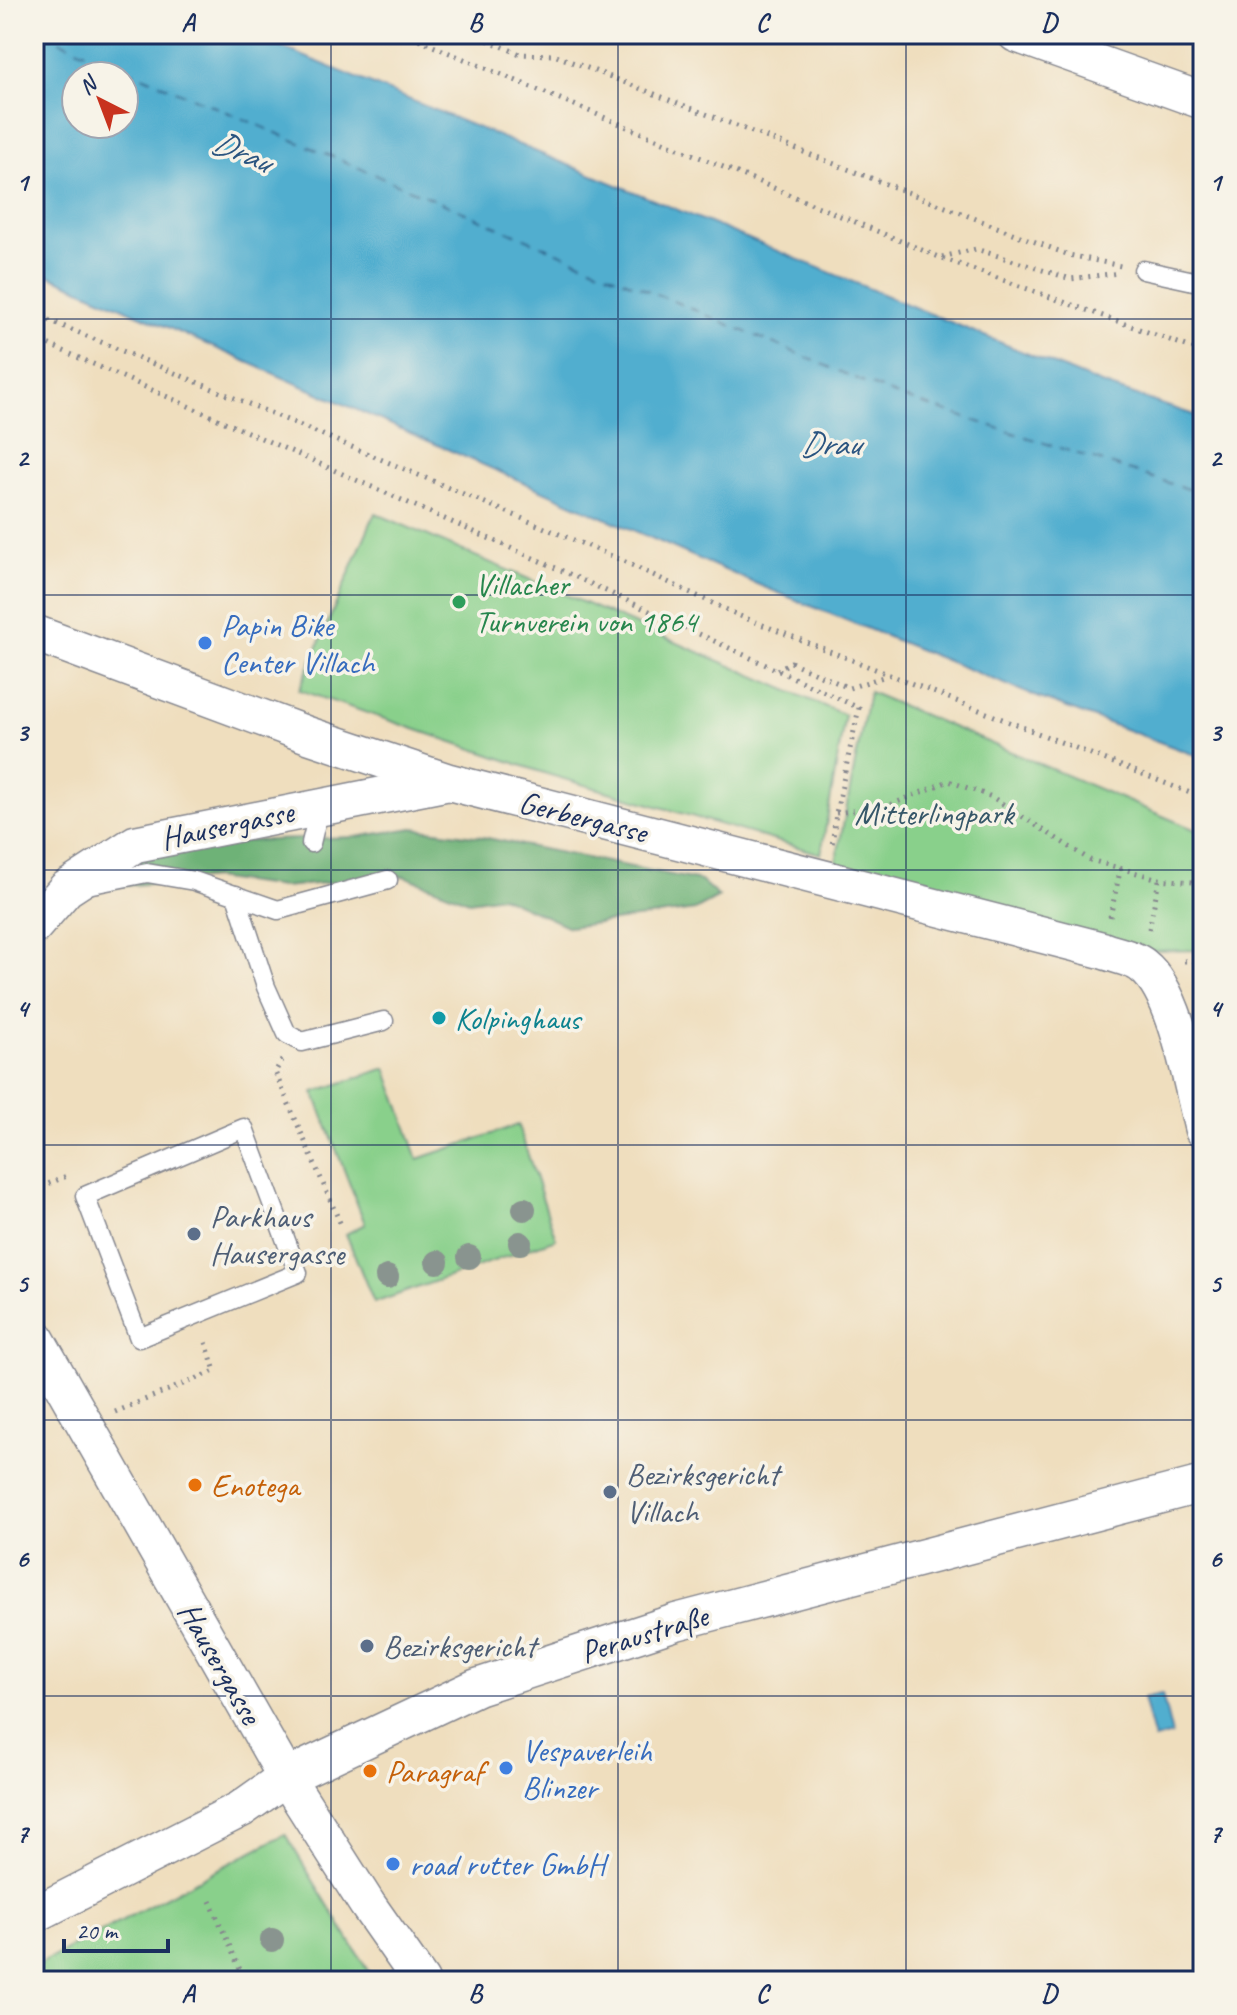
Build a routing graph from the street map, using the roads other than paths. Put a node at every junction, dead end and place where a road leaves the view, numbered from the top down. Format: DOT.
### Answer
graph roads {
  1 [pos="1016,34"];
  2 [pos="1203,101"];
  3 [pos="1143,270"];
  4 [pos="1203,283"];
  5 [pos="34,633"];
  6 [pos="449,782"];
  7 [pos="320,806"];
  8 [pos="311,843"];
  9 [pos="388,880"];
  10 [pos="66,889"];
  11 [pos="236,895"];
  12 [pos="34,926"];
  13 [pos="384,1021"];
  14 [pos="1203,1130"];
  15 [pos="197,1315"];
  16 [pos="34,1335"];
  17 [pos="1203,1484"];
  18 [pos="286,1777"];
  19 [pos="34,1915"];
  20 [pos="421,1981"];
  1 -- 2 [label="street"];
  3 -- 4 [label="lane"];
  5 -- 6 [label="street, Gerbergasse"];
  6 -- 7 [label="street, Hausergasse"];
  6 -- 14 [label="street, Gerbergasse"];
  7 -- 8 [label="lane"];
  7 -- 10 [label="street, Hausergasse"];
  9 -- 11 [label="lane"];
  10 -- 11 [label="lane"];
  10 -- 12 [label="street, Hausergasse"];
  11 -- 13 [label="lane"];
  15 -- 15 [label="lane"];
  16 -- 18 [label="street, Hausergasse"];
  17 -- 18 [label="street, Peraustraße"];
  18 -- 19 [label="street, Peraustraße"];
  18 -- 20 [label="street, Hausergasse"];
}
